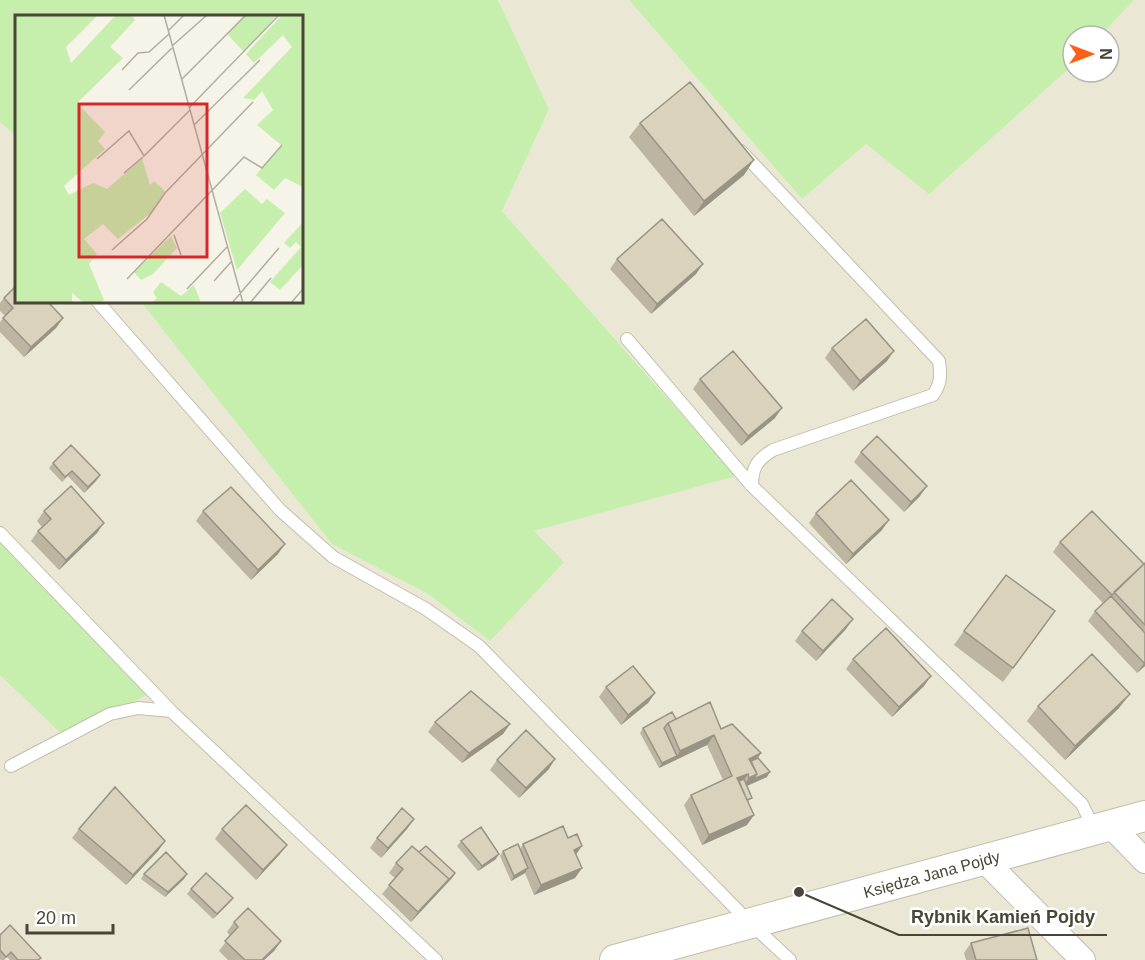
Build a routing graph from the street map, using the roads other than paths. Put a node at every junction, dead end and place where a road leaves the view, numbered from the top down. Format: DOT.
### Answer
graph roads {
  1 [pos="730,139"];
  2 [pos="99,303"];
  3 [pos="627,339"];
  4 [pos="752,486"];
  5 [pos="0,533"];
  6 [pos="171,711"];
  7 [pos="11,766"];
  8 [pos="1145,816"];
  9 [pos="1102,827"];
  10 [pos="984,860"];
  11 [pos="1145,861"];
  12 [pos="749,922"];
  13 [pos="436,960"];
  14 [pos="615,960"];
  15 [pos="790,960"];
  16 [pos="1083,960"];
  1 -- 4 [label="lane"];
  2 -- 12 [label="lane"];
  3 -- 4 [label="lane"];
  4 -- 9 [label="lane"];
  5 -- 6 [label="lane"];
  6 -- 7 [label="lane"];
  6 -- 13 [label="lane"];
  8 -- 9 [label="street, Księdza Jana Pojdy"];
  9 -- 10 [label="street, Księdza Jana Pojdy"];
  9 -- 11 [label="street"];
  10 -- 12 [label="street, Księdza Jana Pojdy"];
  10 -- 16 [label="street"];
  12 -- 14 [label="street, Księdza Jana Pojdy"];
  12 -- 15 [label="lane"];
}
